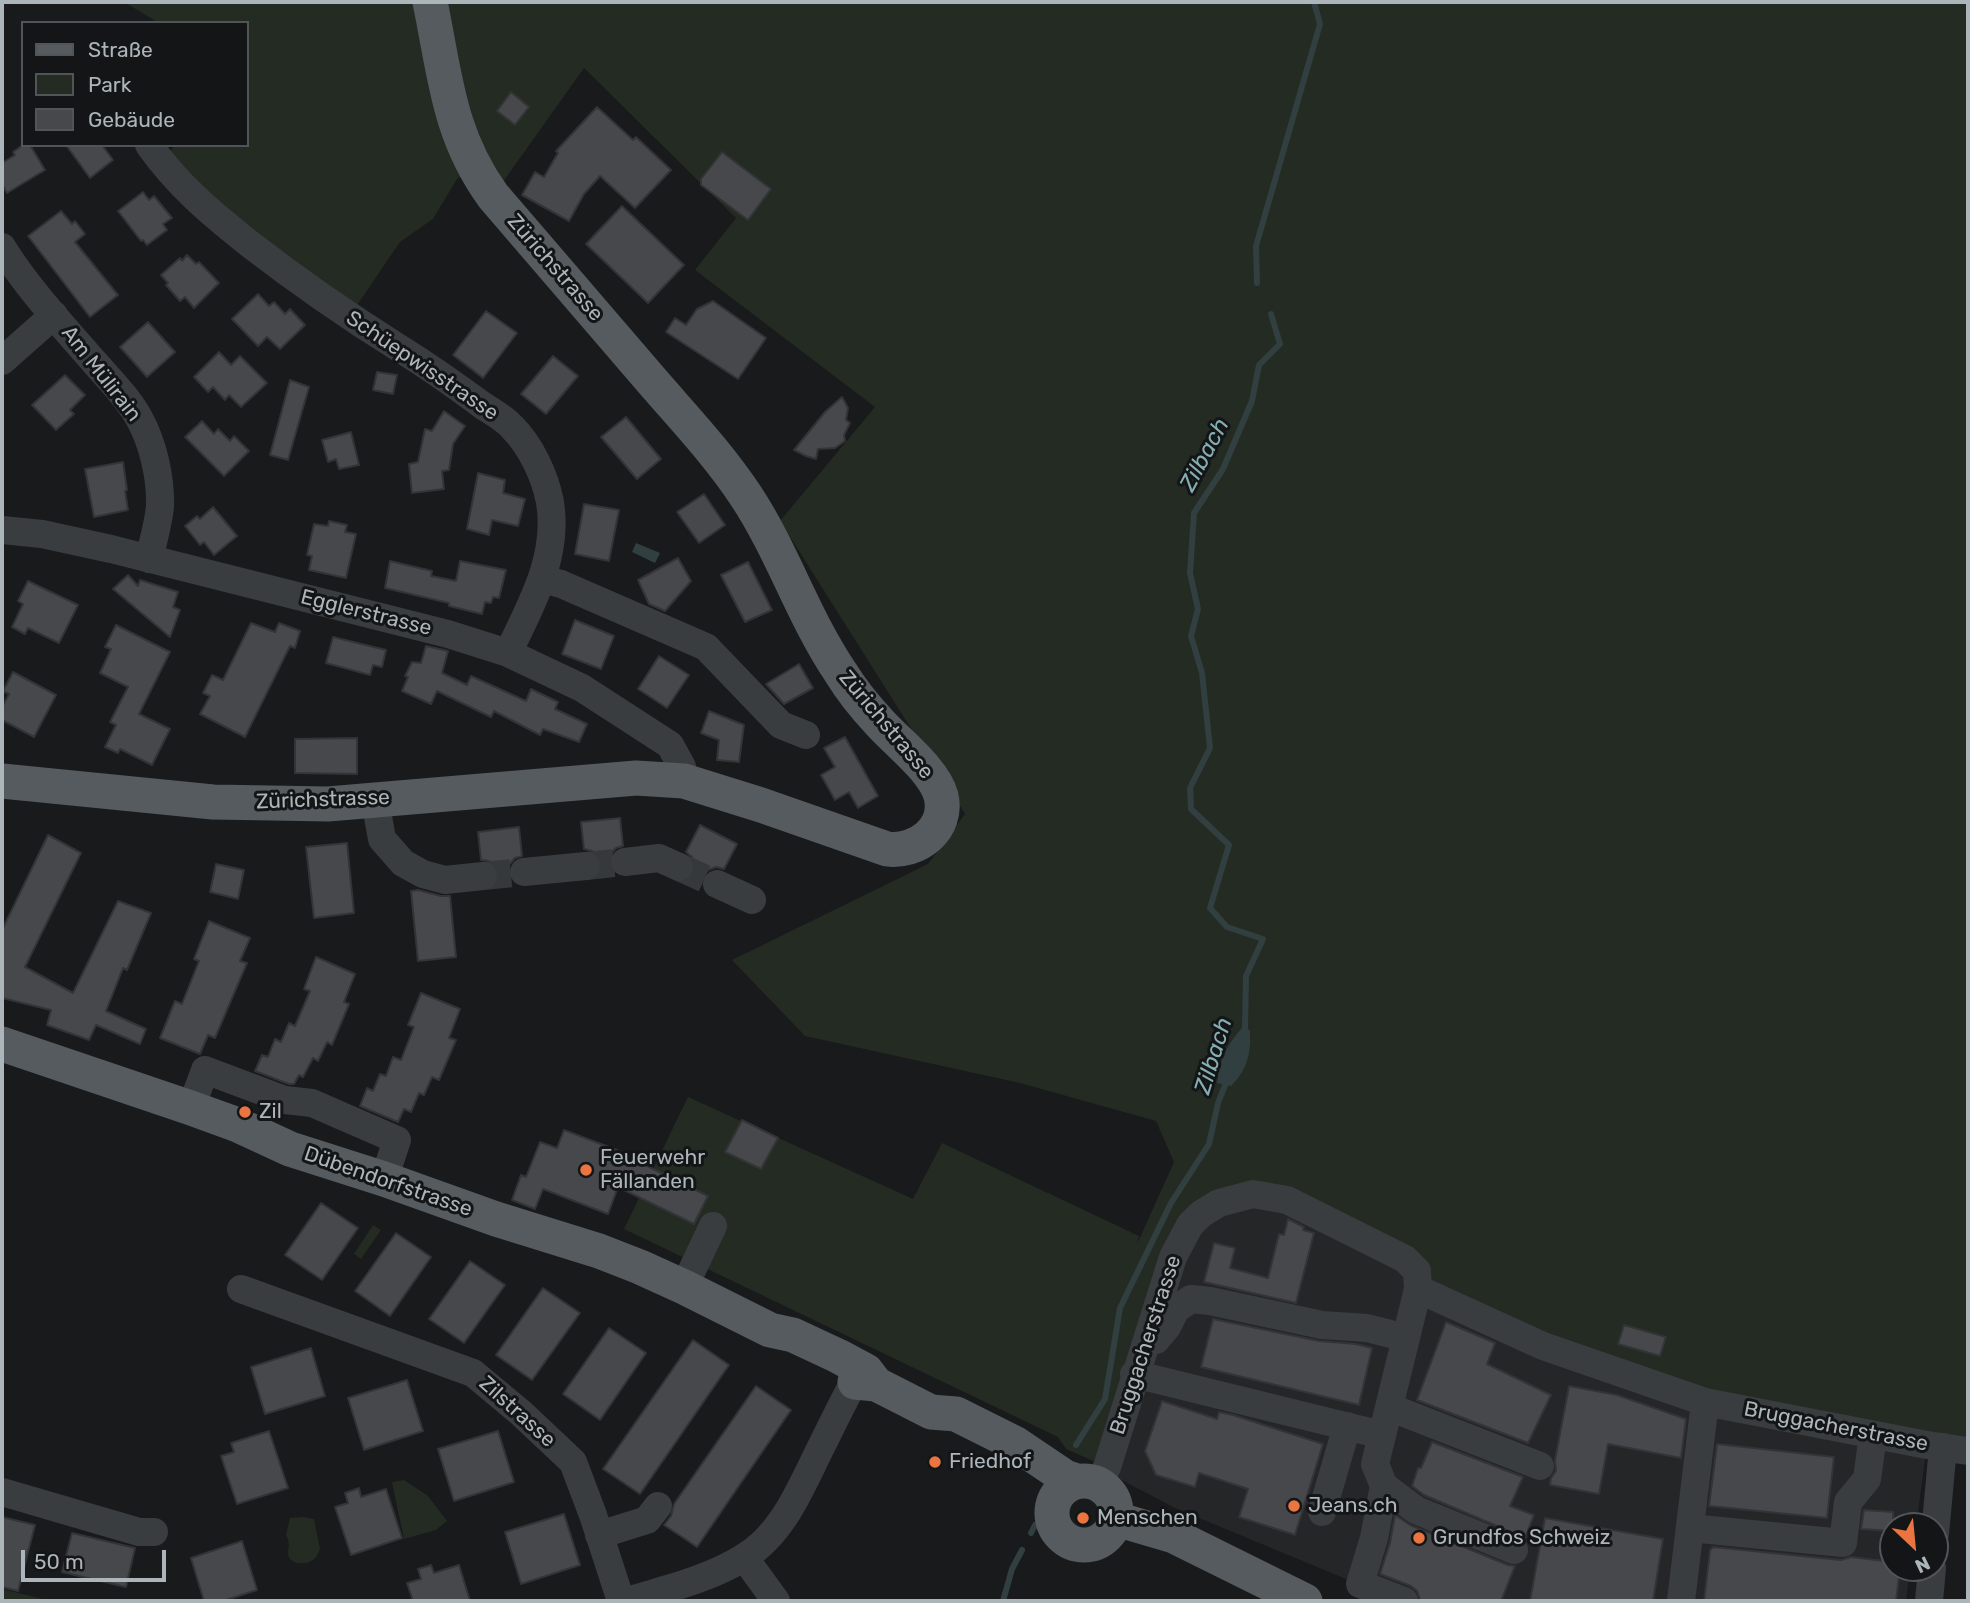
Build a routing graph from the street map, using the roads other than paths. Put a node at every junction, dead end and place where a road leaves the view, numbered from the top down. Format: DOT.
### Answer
graph roads {
  1 [pos="430,2"];
  2 [pos="150,147"];
  3 [pos="2,247"];
  4 [pos="54,315"];
  5 [pos="2,361"];
  6 [pos="2,530"];
  7 [pos="149,559"];
  8 [pos="543,579"];
  9 [pos="508,653"];
  10 [pos="806,735"];
  11 [pos="2,780"];
  12 [pos="684,781"];
  13 [pos="375,800"];
  14 [pos="625,862"];
  15 [pos="586,866"];
  16 [pos="679,867"];
  17 [pos="524,872"];
  18 [pos="483,876"];
  19 [pos="717,884"];
  20 [pos="752,900"];
  21 [pos="2,1044"];
  22 [pos="191,1108"];
  23 [pos="384,1179"];
  24 [pos="713,1226"];
  25 [pos="684,1287"];
  26 [pos="240,1289"];
  27 [pos="1418,1289"];
  28 [pos="1406,1338"];
  29 [pos="1146,1342"];
  30 [pos="1135,1374"];
  31 [pos="865,1383"];
  32 [pos="1705,1402"];
  33 [pos="1389,1407"];
  34 [pos="1348,1426"];
  35 [pos="1382,1435"];
  36 [pos="1873,1435"];
  37 [pos="1956,1449"];
  38 [pos="1541,1466"];
  39 [pos="1384,1486"];
  40 [pos="1076,1490"];
  41 [pos="2,1492"];
  42 [pos="658,1506"];
  43 [pos="1322,1512"];
  44 [pos="1940,1512"];
  45 [pos="1116,1519"];
  46 [pos="1690,1528"];
  47 [pos="154,1532"];
  48 [pos="599,1535"];
  49 [pos="1514,1550"];
  50 [pos="744,1557"];
  51 [pos="1931,1582"];
  52 [pos="621,1601"];
  53 [pos="626,1601"];
  54 [pos="776,1601"];
  55 [pos="1305,1601"];
  56 [pos="1404,1601"];
  57 [pos="1681,1601"];
  58 [pos="1929,1601"];
  1 -- 12 [label="main road, Zürichstrasse"];
  2 -- 8 [label="street, Schüepwisstrasse"];
  3 -- 4 [label="street, Am Mülirain"];
  4 -- 5 [label="street"];
  4 -- 7 [label="street, Am Mülirain"];
  6 -- 7 [label="street, Egglerstrasse"];
  7 -- 9 [label="street, Egglerstrasse"];
  8 -- 9 [label="street, Schüepwisstrasse"];
  8 -- 10 [label="street"];
  9 -- 12 [label="street, Egglerstrasse"];
  11 -- 13 [label="main road, Zürichstrasse"];
  12 -- 13 [label="main road, Zürichstrasse"];
  13 -- 18 [label="street"];
  14 -- 16 [label="street"];
  15 -- 17 [label="street"];
  19 -- 20 [label="street"];
  21 -- 22 [label="main road, Dübendorfstrasse"];
  22 -- 23 [label="main road, Dübendorfstrasse"];
  22 -- 23 [label="street"];
  23 -- 25 [label="main road, Dübendorfstrasse"];
  24 -- 25 [label="street"];
  25 -- 31 [label="main road, Dübendorfstrasse"];
  26 -- 48 [label="street, Zilstrasse"];
  27 -- 28 [label="street"];
  27 -- 29 [label="street, Bruggacherstrasse"];
  27 -- 32 [label="street, Bruggacherstrasse"];
  28 -- 29 [label="street"];
  28 -- 33 [label="street"];
  29 -- 30 [label="street, Bruggacherstrasse"];
  30 -- 34 [label="street"];
  30 -- 40 [label="street, Bruggacherstrasse"];
  31 -- 40 [label="main road, Dübendorfstrasse"];
  31 -- 50 [label="street"];
  32 -- 36 [label="street, Bruggacherstrasse"];
  32 -- 46 [label="street"];
  33 -- 35 [label="street"];
  33 -- 38 [label="street"];
  34 -- 35 [label="street"];
  34 -- 43 [label="street"];
  35 -- 39 [label="street"];
  36 -- 37 [label="street, Bruggacherstrasse"];
  36 -- 46 [label="street"];
  37 -- 44 [label="street"];
  39 -- 49 [label="street"];
  39 -- 56 [label="street"];
  40 -- 45 [label="main road, Dübendorfstrasse"];
  40 -- 45 [label="main road"];
  41 -- 47 [label="street"];
  42 -- 48 [label="street"];
  45 -- 55 [label="main road"];
  46 -- 57 [label="street"];
  48 -- 52 [label="street, Zilstrasse"];
  50 -- 53 [label="street"];
  50 -- 54 [label="street"];
  51 -- 58 [label="street"];
}
